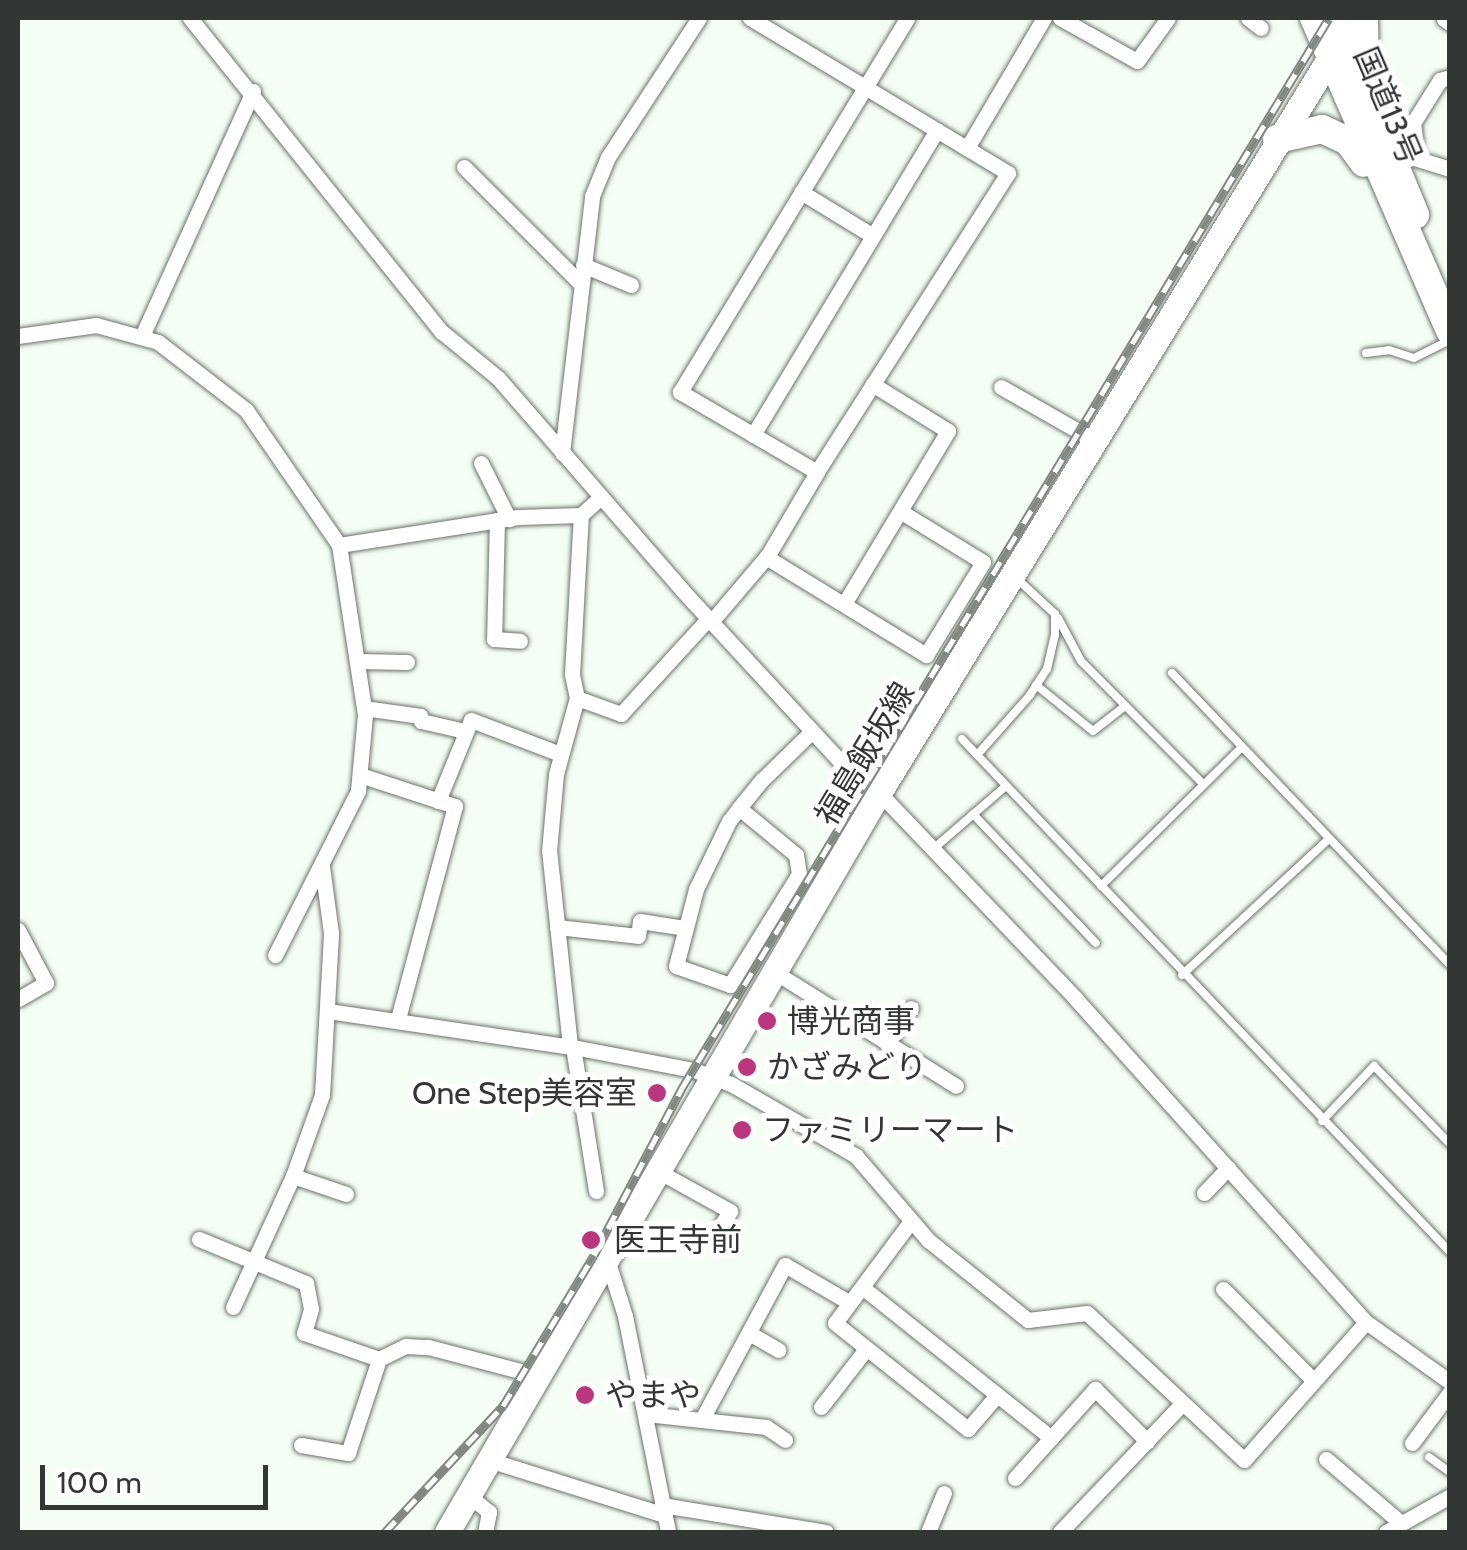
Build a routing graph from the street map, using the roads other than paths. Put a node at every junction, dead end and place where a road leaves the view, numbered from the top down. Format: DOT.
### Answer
graph roads {
  1 [pos="190,18"];
  2 [pos="698,18"];
  3 [pos="750,18"];
  4 [pos="907,18"];
  5 [pos="1044,18"];
  6 [pos="1060,18"];
  7 [pos="1168,18"];
  8 [pos="1314,18"];
  9 [pos="1364,18"];
  10 [pos="1339,33"];
  11 [pos="1450,76"];
  12 [pos="865,86"];
  13 [pos="252,91"];
  14 [pos="1366,96"];
  15 [pos="938,130"];
  16 [pos="1277,139"];
  17 [pos="966,148"];
  18 [pos="1406,157"];
  19 [pos="464,167"];
  20 [pos="1450,169"];
  21 [pos="801,192"];
  22 [pos="874,236"];
  23 [pos="583,265"];
  24 [pos="1424,280"];
  25 [pos="581,284"];
  26 [pos="630,285"];
  27 [pos="1450,308"];
  28 [pos="1450,331"];
  29 [pos="18,336"];
  30 [pos="142,336"];
  31 [pos="1450,340"];
  32 [pos="1366,352"];
  33 [pos="872,384"];
  34 [pos="1001,387"];
  35 [pos="753,435"];
  36 [pos="1094,440"];
  37 [pos="562,453"];
  38 [pos="482,463"];
  39 [pos="817,472"];
  40 [pos="600,498"];
  41 [pos="902,513"];
  42 [pos="581,516"];
  43 [pos="503,520"];
  44 [pos="339,545"];
  45 [pos="766,557"];
  46 [pos="1012,574"];
  47 [pos="844,604"];
  48 [pos="1056,614"];
  49 [pos="710,620"];
  50 [pos="520,641"];
  51 [pos="358,662"];
  52 [pos="407,662"];
  53 [pos="1172,673"];
  54 [pos="1036,685"];
  55 [pos="577,698"];
  56 [pos="1124,706"];
  57 [pos="364,708"];
  58 [pos="465,731"];
  59 [pos="812,731"];
  60 [pos="962,739"];
  61 [pos="1242,748"];
  62 [pos="560,754"];
  63 [pos="976,755"];
  64 [pos="360,774"];
  65 [pos="1202,784"];
  66 [pos="1006,786"];
  67 [pos="877,796"];
  68 [pos="438,801"];
  69 [pos="739,808"];
  70 [pos="973,814"];
  71 [pos="1328,840"];
  72 [pos="932,850"];
  73 [pos="322,866"];
  74 [pos="1101,886"];
  75 [pos="556,927"];
  76 [pos="685,928"];
  77 [pos="18,930"];
  78 [pos="1096,944"];
  79 [pos="275,955"];
  80 [pos="1450,965"];
  81 [pos="774,971"];
  82 [pos="1182,975"];
  83 [pos="18,999"];
  84 [pos="911,1008"];
  85 [pos="328,1011"];
  86 [pos="398,1018"];
  87 [pos="887,1044"];
  88 [pos="572,1046"];
  89 [pos="712,1075"];
  90 [pos="956,1086"];
  91 [pos="1322,1121"];
  92 [pos="1450,1144"];
  93 [pos="1228,1168"];
  94 [pos="656,1170"];
  95 [pos="294,1176"];
  96 [pos="596,1190"];
  97 [pos="1204,1193"];
  98 [pos="346,1194"];
  99 [pos="911,1220"];
  100 [pos="717,1232"];
  101 [pos="199,1239"];
  102 [pos="1450,1252"];
  103 [pos="606,1256"];
  104 [pos="258,1261"];
  105 [pos="862,1286"];
  106 [pos="1223,1289"];
  107 [pos="850,1303"];
  108 [pos="233,1307"];
  109 [pos="1366,1322"];
  110 [pos="748,1332"];
  111 [pos="866,1349"];
  112 [pos="779,1350"];
  113 [pos="379,1359"];
  114 [pos="539,1376"];
  115 [pos="1314,1381"];
  116 [pos="1450,1382"];
  117 [pos="1450,1392"];
  118 [pos="997,1395"];
  119 [pos="1182,1404"];
  120 [pos="821,1407"];
  121 [pos="646,1414"];
  122 [pos="702,1419"];
  123 [pos="1051,1438"];
  124 [pos="785,1440"];
  125 [pos="1147,1442"];
  126 [pos="1412,1443"];
  127 [pos="300,1446"];
  128 [pos="1428,1457"];
  129 [pos="1326,1459"];
  130 [pos="488,1460"];
  131 [pos="1450,1472"];
  132 [pos="1015,1478"];
  133 [pos="944,1493"];
  134 [pos="468,1495"];
  135 [pos="1450,1496"];
  136 [pos="663,1510"];
  137 [pos="1402,1523"];
  138 [pos="447,1532"];
  139 [pos="486,1532"];
  140 [pos="668,1532"];
  141 [pos="826,1532"];
  142 [pos="928,1532"];
  143 [pos="1060,1532"];
  144 [pos="1386,1532"];
  1 -- 13 [label="street"];
  2 -- 23 [label="street"];
  3 -- 12 [label="street"];
  4 -- 12 [label="street"];
  5 -- 17 [label="street"];
  6 -- 7 [label="street"];
  8 -- 10 [label="highway, 国道13号"];
  9 -- 14 [label="highway"];
  10 -- 14 [label="highway, 国道13号"];
  10 -- 16 [label="main road, 福島飯坂線"];
  10 -- 24 [label="highway, 国道13号"];
  11 -- 18 [label="street"];
  12 -- 15 [label="street"];
  12 -- 21 [label="street"];
  13 -- 30 [label="street"];
  13 -- 37 [label="street"];
  14 -- 18 [label="highway, 国道13号"];
  15 -- 17 [label="street"];
  15 -- 22 [label="street"];
  16 -- 24 [label="highway"];
  16 -- 36 [label="main road, 福島飯坂線"];
  17 -- 33 [label="street"];
  18 -- 20 [label="street"];
  18 -- 27 [label="highway, 国道13号"];
  19 -- 25 [label="street"];
  21 -- 22 [label="street"];
  21 -- 35 [label="street"];
  22 -- 35 [label="street"];
  23 -- 25 [label="street"];
  23 -- 26 [label="street"];
  24 -- 28 [label="highway, 国道13号"];
  25 -- 37 [label="street"];
  29 -- 30 [label="street"];
  30 -- 44 [label="street"];
  31 -- 32 [label="lane"];
  33 -- 39 [label="street"];
  33 -- 41 [label="street"];
  34 -- 36 [label="street"];
  35 -- 39 [label="street"];
  36 -- 46 [label="main road, 福島飯坂線"];
  37 -- 40 [label="street"];
  38 -- 43 [label="street"];
  39 -- 45 [label="street"];
  40 -- 42 [label="street"];
  40 -- 49 [label="street"];
  41 -- 47 [label="street"];
  41 -- 47 [label="street"];
  42 -- 43 [label="street"];
  42 -- 55 [label="street"];
  43 -- 44 [label="street"];
  43 -- 50 [label="street"];
  44 -- 51 [label="street"];
  45 -- 47 [label="street"];
  45 -- 49 [label="street"];
  46 -- 48 [label="lane"];
  46 -- 67 [label="main road, 福島飯坂線"];
  48 -- 54 [label="lane"];
  48 -- 56 [label="lane"];
  49 -- 55 [label="street"];
  49 -- 59 [label="street"];
  51 -- 52 [label="street"];
  51 -- 57 [label="street"];
  53 -- 61 [label="lane"];
  54 -- 56 [label="lane"];
  54 -- 63 [label="lane"];
  55 -- 62 [label="street"];
  56 -- 65 [label="lane"];
  57 -- 58 [label="street"];
  57 -- 64 [label="street"];
  58 -- 62 [label="street"];
  58 -- 68 [label="street"];
  59 -- 67 [label="street"];
  59 -- 69 [label="street"];
  60 -- 63 [label="lane"];
  61 -- 65 [label="lane"];
  61 -- 71 [label="lane"];
  62 -- 75 [label="street"];
  63 -- 66 [label="lane"];
  64 -- 68 [label="street"];
  64 -- 73 [label="street"];
  65 -- 74 [label="lane"];
  66 -- 70 [label="lane"];
  66 -- 74 [label="lane"];
  67 -- 72 [label="street"];
  67 -- 81 [label="main road, 福島飯坂線"];
  68 -- 86 [label="street"];
  69 -- 76 [label="street"];
  69 -- 76 [label="street"];
  70 -- 72 [label="lane"];
  70 -- 78 [label="lane"];
  71 -- 80 [label="lane"];
  71 -- 82 [label="lane"];
  72 -- 93 [label="street"];
  73 -- 79 [label="street"];
  73 -- 85 [label="street"];
  74 -- 82 [label="lane"];
  75 -- 76 [label="street"];
  75 -- 88 [label="street"];
  77 -- 83 [label="street"];
  81 -- 87 [label="street"];
  81 -- 89 [label="main road, 福島飯坂線"];
  82 -- 91 [label="lane"];
  84 -- 87 [label="street"];
  85 -- 86 [label="street"];
  85 -- 95 [label="street"];
  86 -- 88 [label="street"];
  87 -- 90 [label="street"];
  88 -- 89 [label="street"];
  88 -- 96 [label="street"];
  89 -- 94 [label="main road, 福島飯坂線"];
  89 -- 99 [label="street"];
  91 -- 92 [label="lane"];
  91 -- 102 [label="lane"];
  93 -- 97 [label="street"];
  93 -- 109 [label="street"];
  94 -- 100 [label="street"];
  94 -- 103 [label="main road, 福島飯坂線"];
  95 -- 98 [label="street"];
  95 -- 104 [label="street"];
  99 -- 105 [label="street"];
  99 -- 119 [label="street"];
  101 -- 104 [label="street"];
  103 -- 114 [label="main road, 福島飯坂線"];
  103 -- 121 [label="street"];
  104 -- 108 [label="street"];
  104 -- 113 [label="street"];
  105 -- 107 [label="street"];
  105 -- 118 [label="street"];
  106 -- 115 [label="street"];
  107 -- 110 [label="street"];
  107 -- 111 [label="street"];
  109 -- 115 [label="street"];
  109 -- 116 [label="street"];
  110 -- 112 [label="street"];
  110 -- 122 [label="street"];
  111 -- 118 [label="street"];
  111 -- 120 [label="street"];
  113 -- 114 [label="street"];
  113 -- 127 [label="street"];
  114 -- 130 [label="main road, 福島飯坂線"];
  115 -- 119 [label="street"];
  117 -- 126 [label="street"];
  118 -- 123 [label="street"];
  119 -- 125 [label="street"];
  121 -- 122 [label="street"];
  121 -- 136 [label="street"];
  122 -- 124 [label="street"];
  123 -- 125 [label="street"];
  123 -- 132 [label="street"];
  125 -- 143 [label="street"];
  128 -- 131 [label="lane"];
  129 -- 137 [label="street"];
  130 -- 134 [label="main road, 福島飯坂線"];
  130 -- 136 [label="street"];
  133 -- 142 [label="street"];
  134 -- 138 [label="main road, 福島飯坂線"];
  134 -- 139 [label="street"];
  135 -- 137 [label="street"];
  136 -- 140 [label="street"];
  136 -- 141 [label="street"];
  137 -- 144 [label="street"];
}
